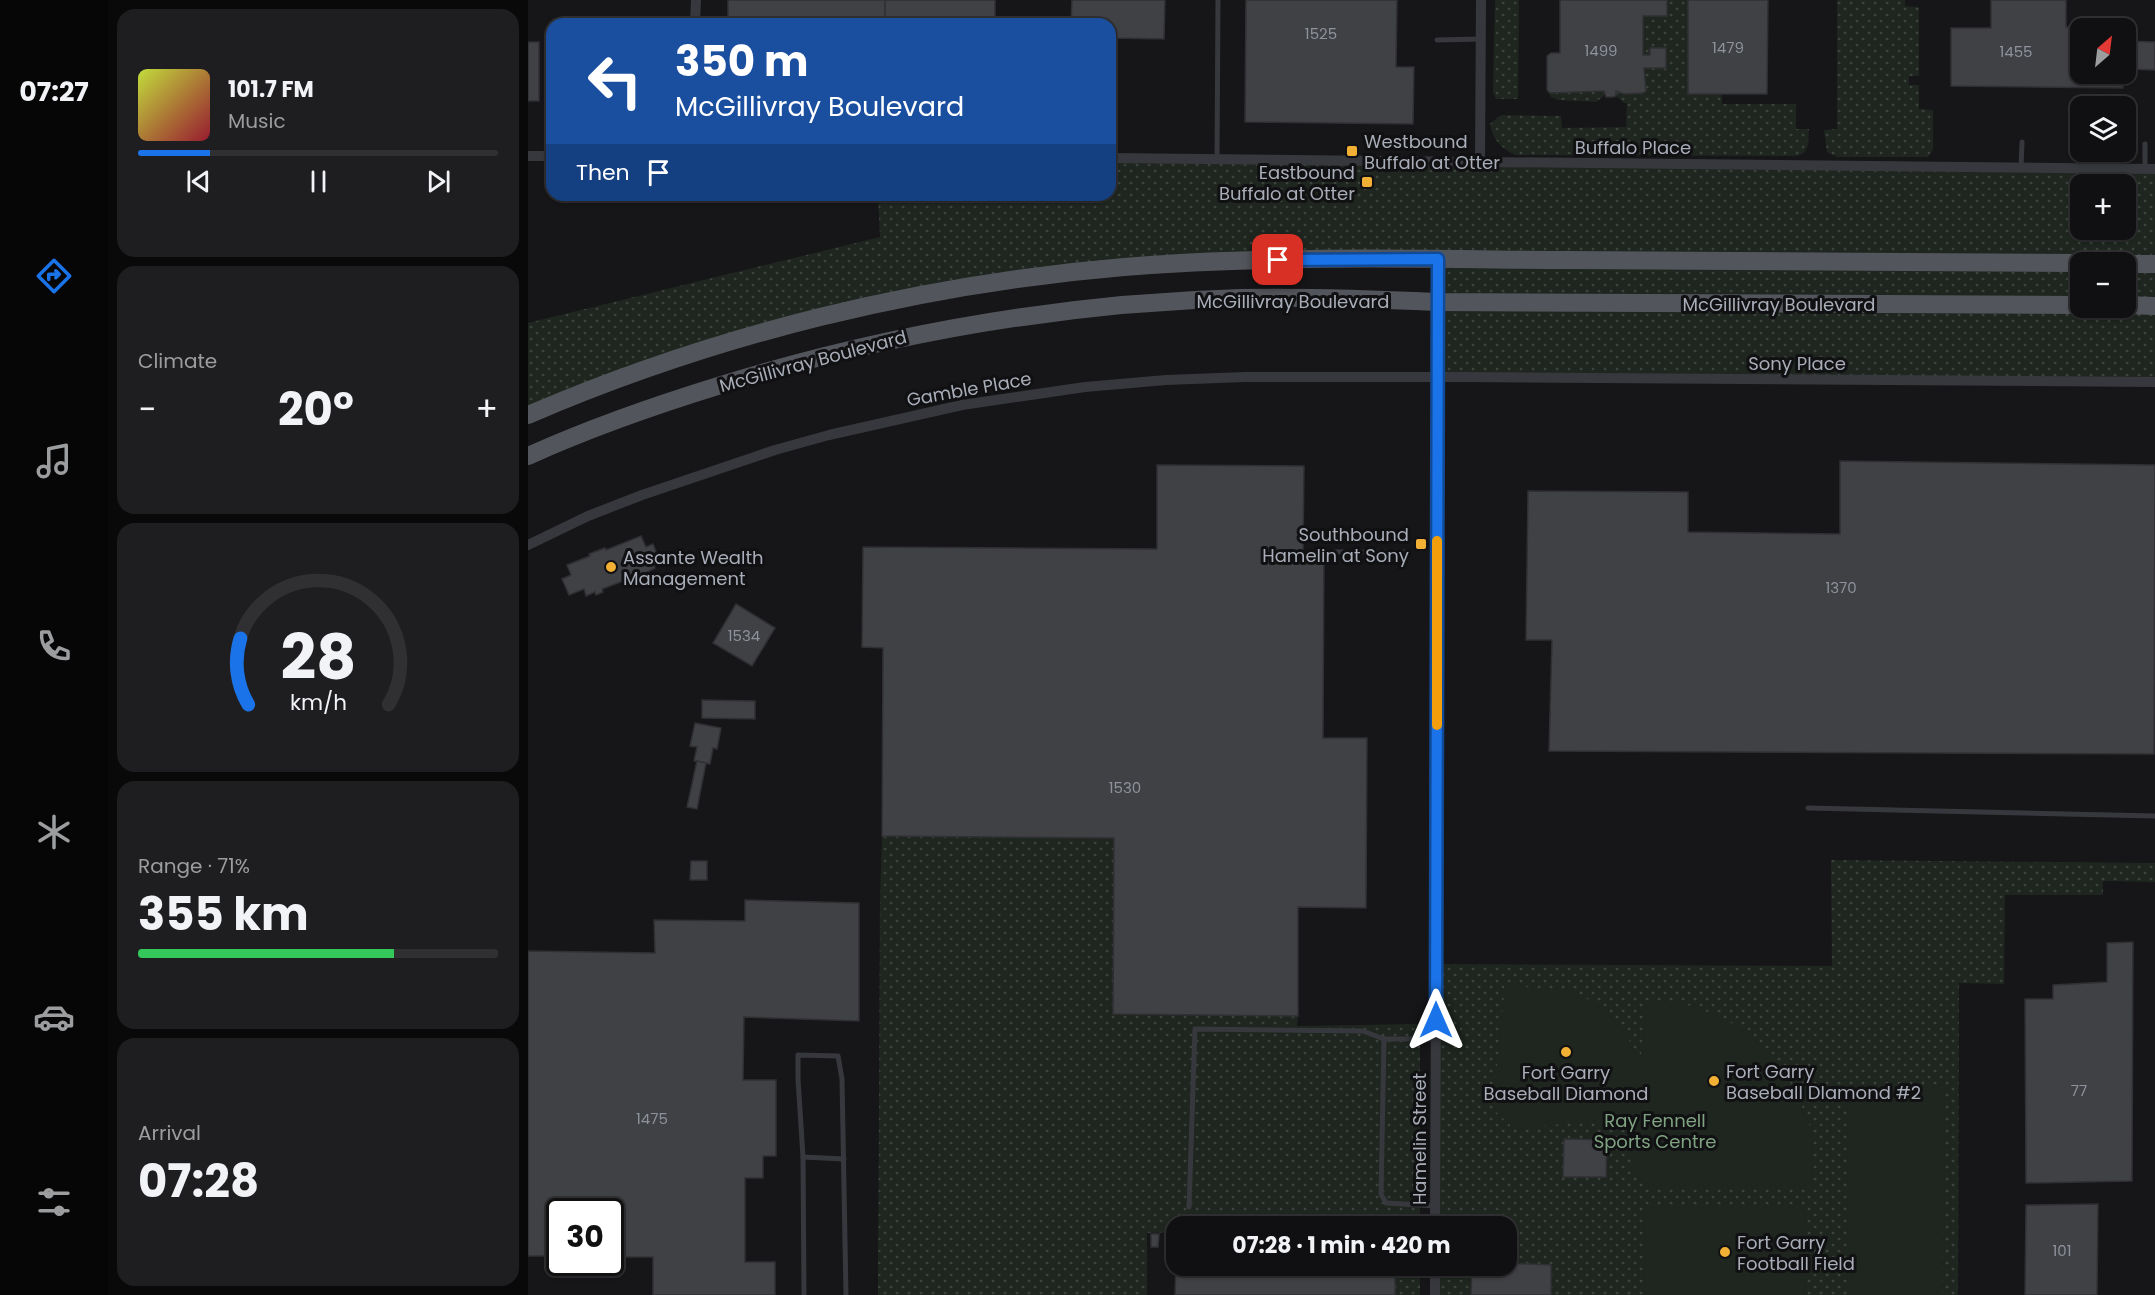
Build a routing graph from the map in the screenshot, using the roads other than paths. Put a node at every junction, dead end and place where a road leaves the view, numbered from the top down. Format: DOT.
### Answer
graph roads {
  1 [pos="696,0"];
  2 [pos="1218,0"];
  3 [pos="1481,0"];
  4 [pos="695,18"];
  5 [pos="1481,39"];
  6 [pos="1437,40"];
  7 [pos="2022,142"];
  8 [pos="2145,144"];
  9 [pos="528,156"];
  10 [pos="546,156"];
  11 [pos="1116,158"];
  12 [pos="1217,159"];
  13 [pos="1480,163"];
  14 [pos="2020,167"];
  15 [pos="2150,169"];
  16 [pos="1438,259"];
  17 [pos="2070,263"];
  18 [pos="2136,264"];
  19 [pos="2155,264"];
  20 [pos="1437,302"];
  21 [pos="2070,305"];
  22 [pos="2136,305"];
  23 [pos="2155,306"];
  24 [pos="1438,377"];
  25 [pos="2155,382"];
  26 [pos="528,416"];
  27 [pos="528,456"];
  28 [pos="528,544"];
  29 [pos="1332,552"];
  30 [pos="1407,552"];
  31 [pos="1808,808"];
  32 [pos="2155,816"];
  33 [pos="1384,1039"];
  34 [pos="1436,1039"];
  35 [pos="803,1157"];
  36 [pos="844,1159"];
  37 [pos="1435,1206"];
  38 [pos="1190,1207"];
  39 [pos="1435,1216"];
  40 [pos="1435,1276"];
  41 [pos="804,1295"];
  42 [pos="846,1295"];
  43 [pos="1435,1295"];
  1 -- 4 [label="street"];
  2 -- 12 [label="lane"];
  3 -- 5 [label="street"];
  5 -- 6 [label="lane"];
  5 -- 13 [label="street"];
  7 -- 14 [label="lane"];
  8 -- 15 [label="lane"];
  9 -- 10 [label="street"];
  11 -- 12 [label="street, Buffalo Place"];
  12 -- 13 [label="street, Buffalo Place"];
  13 -- 14 [label="street, Buffalo Place"];
  14 -- 15 [label="street, Buffalo Place"];
  16 -- 17 [label="main road, McGillivray Boulevard"];
  16 -- 20 [label="street, Hamelin Street"];
  16 -- 26 [label="main road, McGillivray Boulevard"];
  18 -- 19 [label="main road"];
  20 -- 21 [label="main road, McGillivray Boulevard"];
  20 -- 24 [label="street, Hamelin Street"];
  20 -- 27 [label="main road, McGillivray Boulevard"];
  22 -- 23 [label="main road"];
  24 -- 25 [label="street, Sony Place"];
  24 -- 28 [label="street, Gamble Place"];
  24 -- 34 [label="street, Hamelin Street"];
  29 -- 30 [label="lane"];
  31 -- 32 [label="lane"];
  33 -- 34 [label="lane"];
  33 -- 37 [label="lane"];
  33 -- 38 [label="lane"];
  34 -- 37 [label="street, Hamelin Street"];
  35 -- 36 [label="lane"];
  35 -- 36 [label="lane"];
  35 -- 41 [label="lane"];
  36 -- 42 [label="lane"];
  37 -- 39 [label="street, Hamelin Street"];
  40 -- 43 [label="street"];
}
